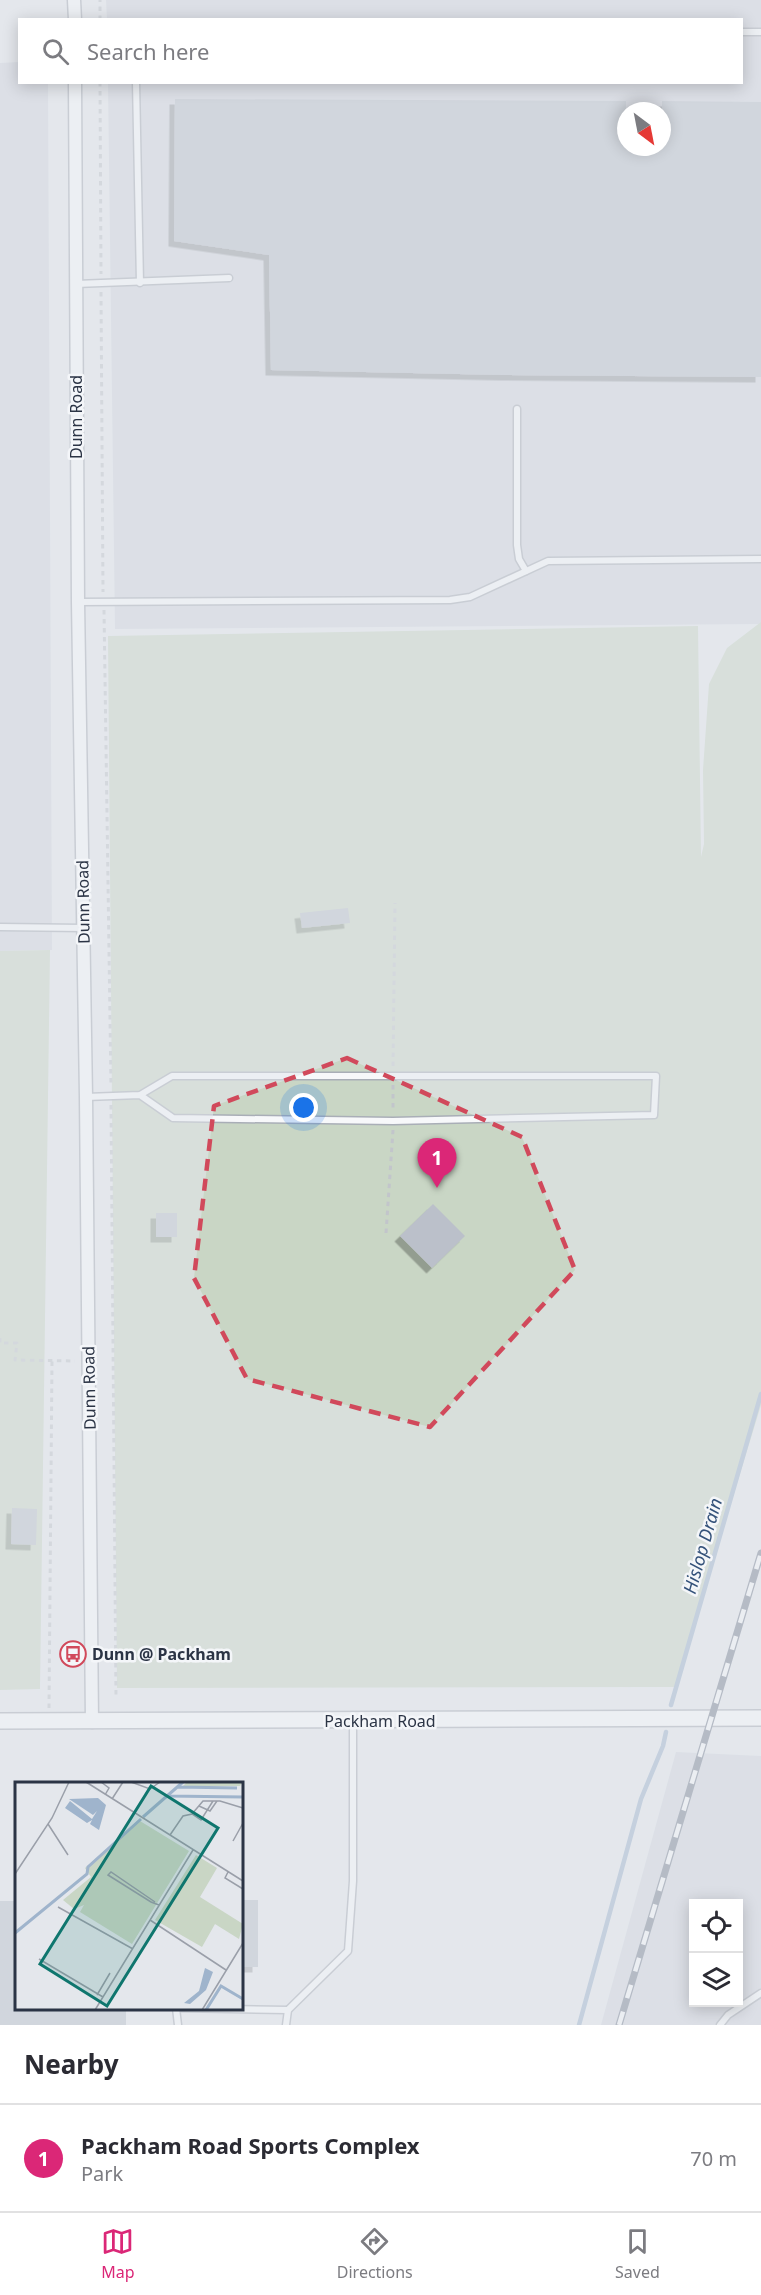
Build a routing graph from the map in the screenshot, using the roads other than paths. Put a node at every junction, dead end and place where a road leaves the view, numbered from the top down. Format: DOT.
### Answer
graph roads {
  1 [pos="74,0"];
  2 [pos="75,18"];
  3 [pos="743,32"];
  4 [pos="761,32"];
  5 [pos="75,84"];
  6 [pos="136,84"];
  7 [pos="229,279"];
  8 [pos="140,283"];
  9 [pos="75,284"];
  10 [pos="517,409"];
  11 [pos="761,559"];
  12 [pos="526,571"];
  13 [pos="78,602"];
  14 [pos="0,927"];
  15 [pos="83,928"];
  16 [pos="140,1095"];
  17 [pos="86,1097"];
  18 [pos="761,1718"];
  19 [pos="0,1721"];
  20 [pos="353,1721"];
  21 [pos="92,1722"];
  22 [pos="761,1993"];
  23 [pos="243,2009"];
  24 [pos="177,2010"];
  25 [pos="288,2010"];
  26 [pos="178,2025"];
  27 [pos="286,2025"];
  28 [pos="720,2025"];
  1 -- 2 [label="street"];
  3 -- 4 [label="lane"];
  5 -- 9 [label="street, Dunn Road"];
  6 -- 8 [label="lane"];
  7 -- 8 [label="lane"];
  8 -- 9 [label="lane"];
  9 -- 13 [label="street, Dunn Road"];
  10 -- 12 [label="lane"];
  11 -- 12 [label="lane"];
  12 -- 13 [label="lane"];
  13 -- 15 [label="street, Dunn Road"];
  14 -- 15 [label="lane"];
  15 -- 17 [label="street, Dunn Road"];
  16 -- 16 [label="lane"];
  16 -- 17 [label="lane"];
  17 -- 21 [label="street, Dunn Road"];
  18 -- 20 [label="street, Packham Road"];
  19 -- 21 [label="street, Packham Road"];
  20 -- 21 [label="street, Packham Road"];
  20 -- 25 [label="lane"];
  22 -- 28 [label="lane"];
  23 -- 25 [label="lane"];
  24 -- 26 [label="lane"];
  25 -- 27 [label="lane"];
}
